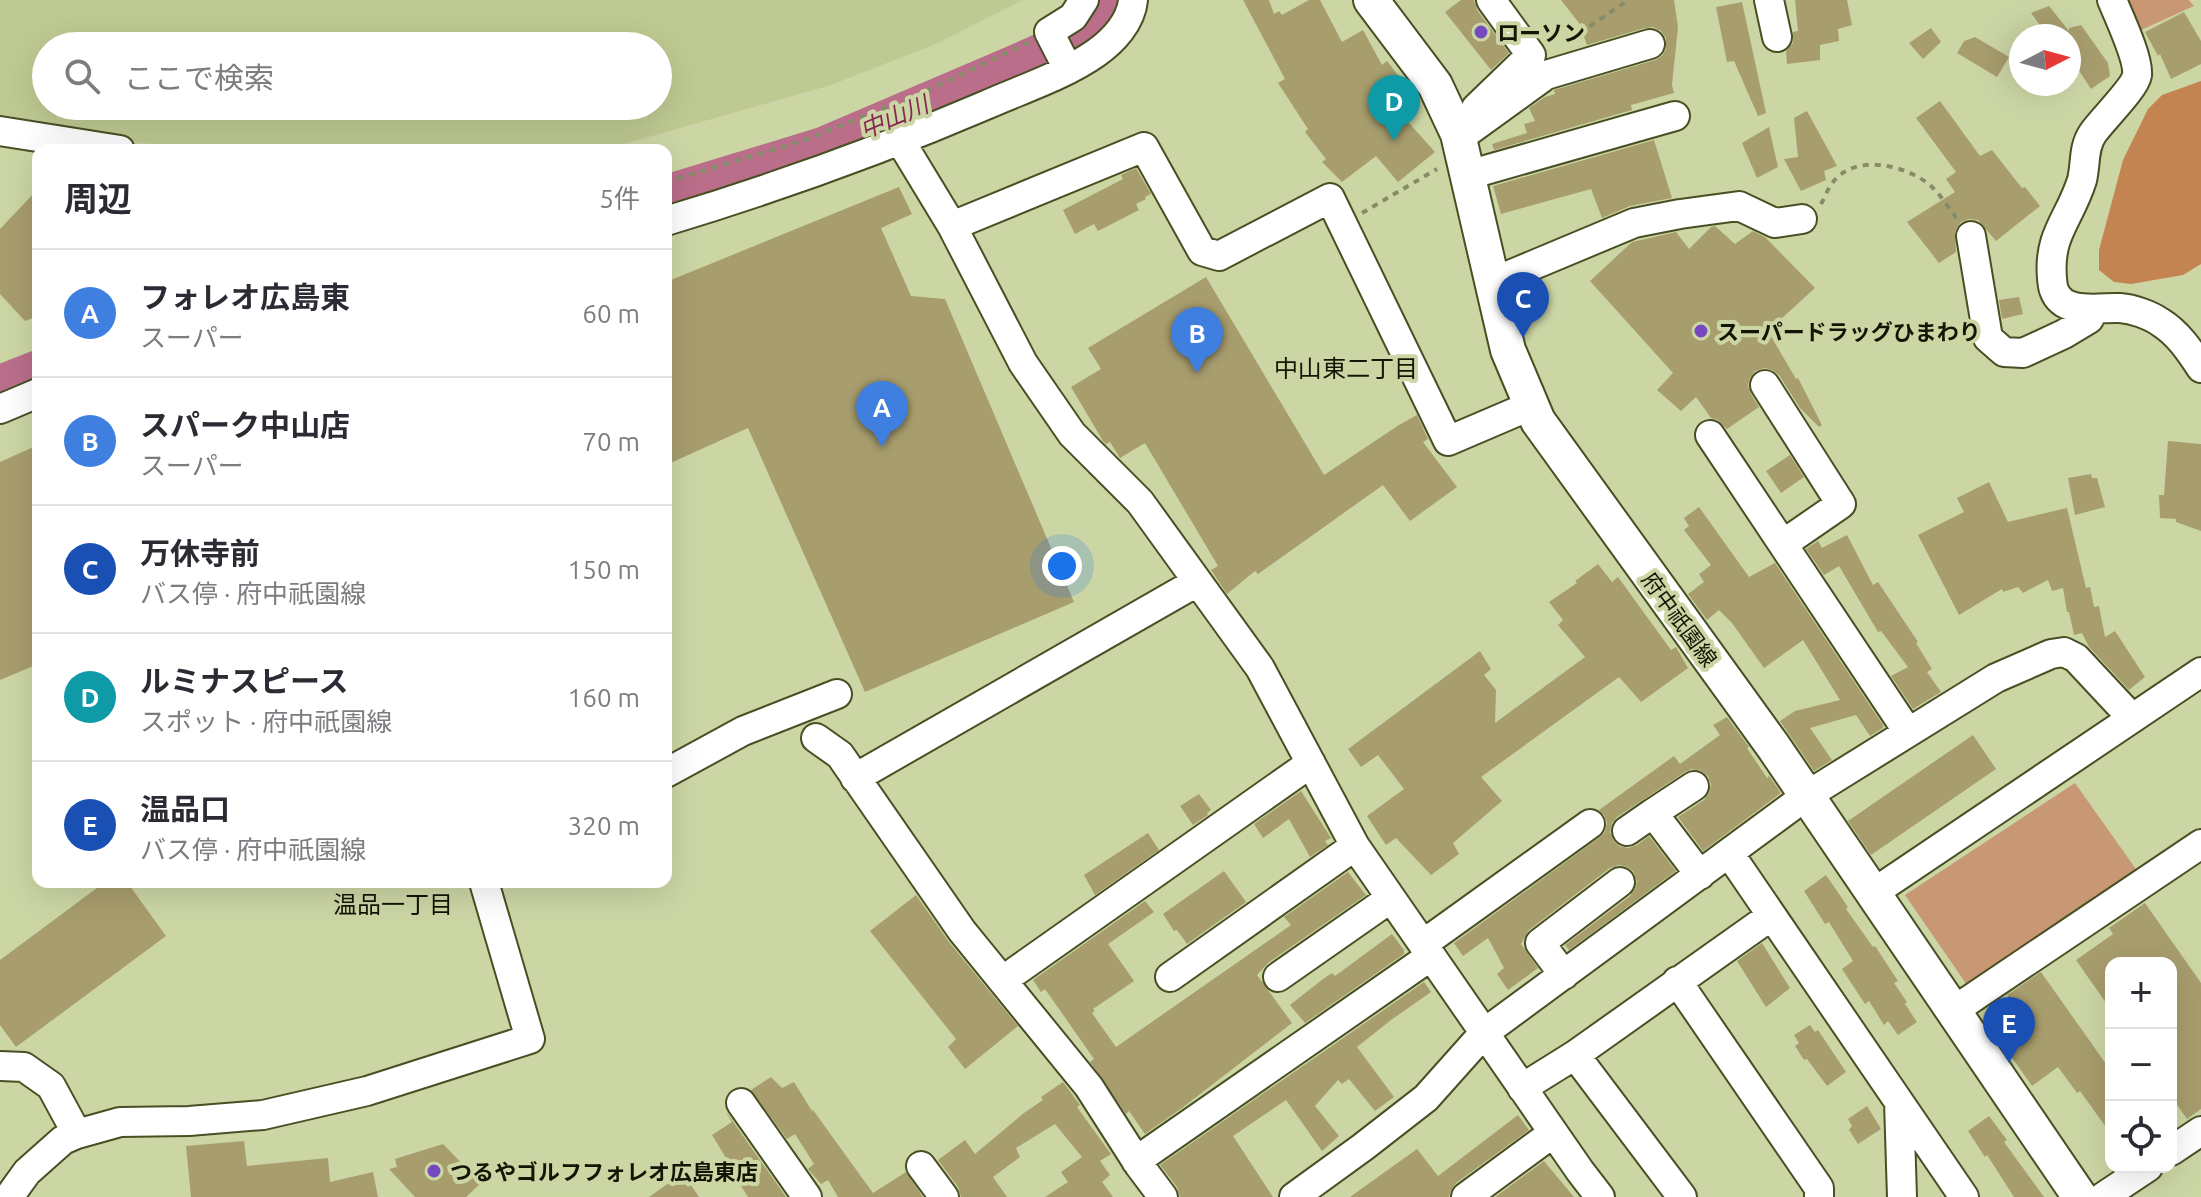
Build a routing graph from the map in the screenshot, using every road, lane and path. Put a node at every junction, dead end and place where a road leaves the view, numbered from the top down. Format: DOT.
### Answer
graph roads {
  1 [pos="1084,0"];
  2 [pos="1133,0"];
  3 [pos="1371,0"];
  4 [pos="1491,0"];
  5 [pos="1769,0"];
  6 [pos="2112,0"];
  7 [pos="1777,37"];
  8 [pos="1650,44"];
  9 [pos="1059,51"];
  10 [pos="1675,116"];
  11 [pos="0,131"];
  12 [pos="901,142"];
  13 [pos="82,144"];
  14 [pos="1461,149"];
  15 [pos="672,180"];
  16 [pos="672,219"];
  17 [pos="1802,219"];
  18 [pos="1343,224"];
  19 [pos="952,226"];
  20 [pos="1971,236"];
  21 [pos="1493,282"];
  22 [pos="2094,310"];
  23 [pos="2201,368"];
  24 [pos="1765,385"];
  25 [pos="32,396"];
  26 [pos="1530,406"];
  27 [pos="0,409"];
  28 [pos="1710,435"];
  29 [pos="1783,544"];
  30 [pos="1197,582"];
  31 [pos="2201,672"];
  32 [pos="837,694"];
  33 [pos="2132,718"];
  34 [pos="1908,732"];
  35 [pos="816,738"];
  36 [pos="1311,763"];
  37 [pos="672,770"];
  38 [pos="855,778"];
  39 [pos="1694,786"];
  40 [pos="1806,796"];
  41 [pos="1653,813"];
  42 [pos="1590,824"];
  43 [pos="1627,831"];
  44 [pos="2201,844"];
  45 [pos="1355,846"];
  46 [pos="1729,853"];
  47 [pos="1700,875"];
  48 [pos="1620,882"];
  49 [pos="486,888"];
  50 [pos="1873,893"];
  51 [pos="1391,898"];
  52 [pos="1771,916"];
  53 [pos="1427,950"];
  54 [pos="1016,971"];
  55 [pos="1564,975"];
  56 [pos="1170,977"];
  57 [pos="1278,977"];
  58 [pos="1677,981"];
  59 [pos="1953,1011"];
  60 [pos="1484,1033"];
  61 [pos="1575,1055"];
  62 [pos="0,1066"];
  63 [pos="1522,1088"];
  64 [pos="1899,1102"];
  65 [pos="741,1103"];
  66 [pos="2201,1131"];
  67 [pos="1553,1133"];
  68 [pos="77,1134"];
  69 [pos="2177,1147"];
  70 [pos="1136,1161"];
  71 [pos="921,1166"];
  72 [pos="2139,1173"];
  73 [pos="9,1197"];
  74 [pos="807,1197"];
  75 [pos="944,1197"];
  76 [pos="1163,1197"];
  77 [pos="1294,1197"];
  78 [pos="1466,1197"];
  79 [pos="1600,1197"];
  80 [pos="1682,1197"];
  81 [pos="1819,1197"];
  82 [pos="1902,1197"];
  83 [pos="1964,1197"];
  84 [pos="2080,1197"];
  85 [pos="2103,1197"];
  1 -- 9 [label="street"];
  2 -- 9 [label="street"];
  3 -- 14 [label="main road, 府中祇園線"];
  4 -- 14 [label="street"];
  5 -- 7 [label="street"];
  6 -- 22 [label="street"];
  8 -- 14 [label="street"];
  9 -- 12 [label="street"];
  9 -- 15 [label="path"];
  10 -- 14 [label="street"];
  11 -- 13 [label="street"];
  12 -- 16 [label="street"];
  12 -- 19 [label="street"];
  14 -- 18 [label="path"];
  14 -- 21 [label="main road, 府中祇園線"];
  17 -- 20 [label="path"];
  17 -- 21 [label="street"];
  18 -- 19 [label="street"];
  18 -- 26 [label="street"];
  19 -- 30 [label="street"];
  20 -- 22 [label="street"];
  21 -- 26 [label="main road, 府中祇園線"];
  22 -- 23 [label="street"];
  24 -- 29 [label="street"];
  25 -- 27 [label="street"];
  26 -- 40 [label="main road, 府中祇園線"];
  28 -- 29 [label="street"];
  29 -- 34 [label="street"];
  30 -- 36 [label="street"];
  30 -- 38 [label="street"];
  31 -- 33 [label="street"];
  32 -- 37 [label="street"];
  33 -- 34 [label="street"];
  33 -- 50 [label="street"];
  34 -- 40 [label="street"];
  35 -- 38 [label="street"];
  36 -- 45 [label="street"];
  36 -- 54 [label="street"];
  38 -- 70 [label="street"];
  39 -- 41 [label="street"];
  40 -- 46 [label="street"];
  40 -- 50 [label="main road, 府中祇園線"];
  41 -- 43 [label="street"];
  41 -- 47 [label="street"];
  42 -- 53 [label="street"];
  44 -- 59 [label="street"];
  45 -- 51 [label="street"];
  45 -- 56 [label="street"];
  46 -- 47 [label="street"];
  46 -- 52 [label="street"];
  47 -- 55 [label="street"];
  48 -- 55 [label="street"];
  49 -- 68 [label="street"];
  50 -- 59 [label="main road, 府中祇園線"];
  51 -- 53 [label="street"];
  51 -- 57 [label="street"];
  52 -- 58 [label="street"];
  52 -- 64 [label="street"];
  53 -- 60 [label="street"];
  53 -- 70 [label="street"];
  55 -- 60 [label="street"];
  58 -- 61 [label="street"];
  58 -- 81 [label="street"];
  59 -- 84 [label="main road, 府中祇園線"];
  60 -- 63 [label="street"];
  60 -- 77 [label="street"];
  61 -- 63 [label="street"];
  61 -- 80 [label="street"];
  62 -- 68 [label="street"];
  63 -- 67 [label="street"];
  64 -- 82 [label="street"];
  64 -- 83 [label="street"];
  65 -- 74 [label="street"];
  66 -- 69 [label="street"];
  67 -- 78 [label="street"];
  67 -- 79 [label="street"];
  68 -- 73 [label="street"];
  70 -- 76 [label="street"];
  71 -- 75 [label="street"];
  72 -- 85 [label="street"];
}
